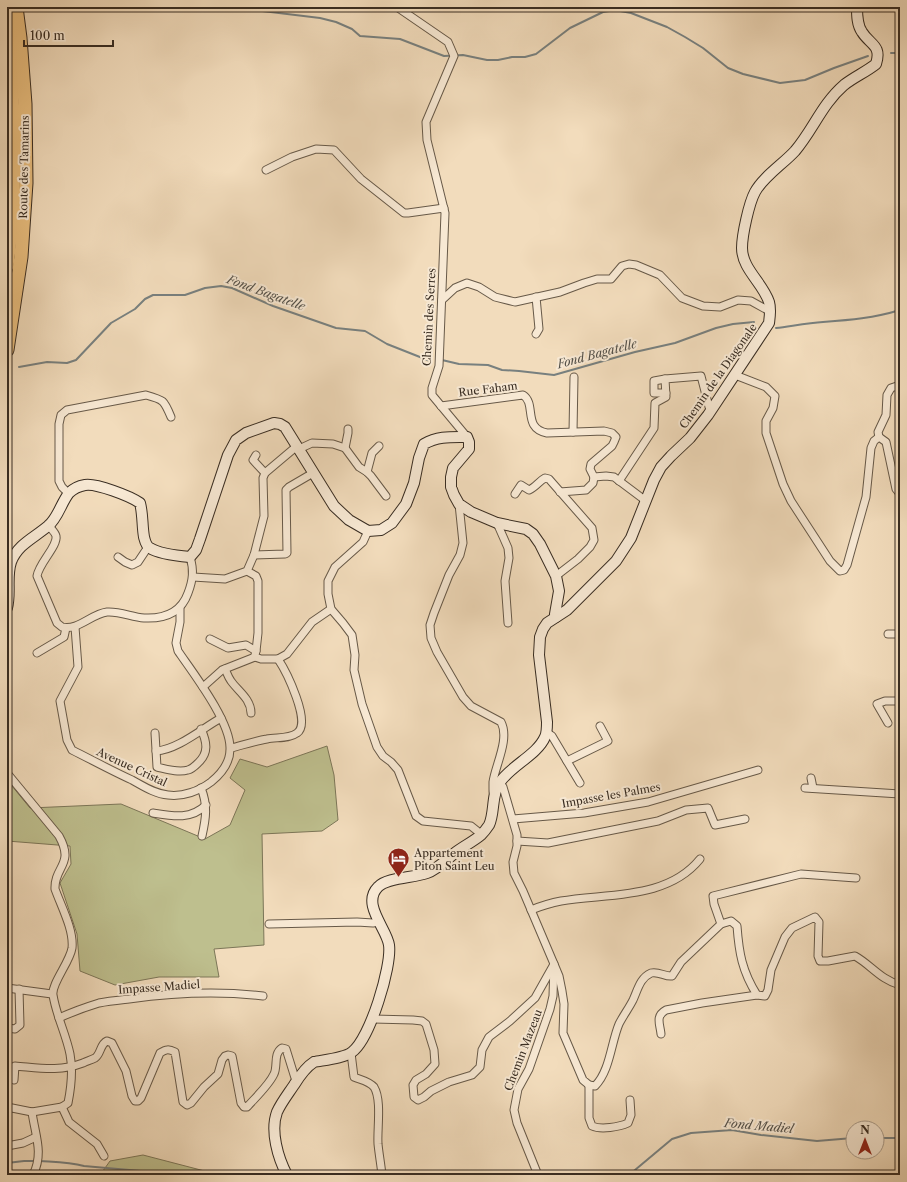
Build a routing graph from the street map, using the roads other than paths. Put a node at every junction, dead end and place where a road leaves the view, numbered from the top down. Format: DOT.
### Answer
graph roads {
  1 [pos="16,7"];
  2 [pos="397,7"];
  3 [pos="856,7"];
  4 [pos="7,30"];
  5 [pos="266,170"];
  6 [pos="444,208"];
  7 [pos="7,266"];
  8 [pos="536,297"];
  9 [pos="442,300"];
  10 [pos="771,312"];
  11 [pos="536,334"];
  12 [pos="7,350"];
  13 [pos="735,375"];
  14 [pos="574,377"];
  15 [pos="665,379"];
  16 [pos="900,385"];
  17 [pos="666,393"];
  18 [pos="441,406"];
  19 [pos="711,410"];
  20 [pos="171,417"];
  21 [pos="348,429"];
  22 [pos="573,432"];
  23 [pos="467,437"];
  24 [pos="879,437"];
  25 [pos="379,446"];
  26 [pos="298,448"];
  27 [pos="346,448"];
  28 [pos="256,455"];
  29 [pos="367,472"];
  30 [pos="265,473"];
  31 [pos="313,473"];
  32 [pos="594,477"];
  33 [pos="620,481"];
  34 [pos="560,492"];
  35 [pos="69,494"];
  36 [pos="515,494"];
  37 [pos="900,494"];
  38 [pos="386,496"];
  39 [pos="646,501"];
  40 [pos="459,504"];
  41 [pos="497,523"];
  42 [pos="49,526"];
  43 [pos="368,531"];
  44 [pos="148,547"];
  45 [pos="254,555"];
  46 [pos="118,557"];
  47 [pos="190,557"];
  48 [pos="247,571"];
  49 [pos="556,576"];
  50 [pos="192,577"];
  51 [pos="7,608"];
  52 [pos="180,608"];
  53 [pos="331,609"];
  54 [pos="556,616"];
  55 [pos="508,623"];
  56 [pos="74,627"];
  57 [pos="66,628"];
  58 [pos="888,634"];
  59 [pos="900,634"];
  60 [pos="210,639"];
  61 [pos="37,653"];
  62 [pos="255,654"];
  63 [pos="278,659"];
  64 [pos="225,669"];
  65 [pos="203,687"];
  66 [pos="900,701"];
  67 [pos="250,713"];
  68 [pos="222,718"];
  69 [pos="888,723"];
  70 [pos="600,726"];
  71 [pos="202,729"];
  72 [pos="546,732"];
  73 [pos="155,733"];
  74 [pos="230,748"];
  75 [pos="156,751"];
  76 [pos="567,761"];
  77 [pos="758,770"];
  78 [pos="7,773"];
  79 [pos="811,778"];
  80 [pos="500,782"];
  81 [pos="580,783"];
  82 [pos="201,788"];
  83 [pos="805,788"];
  84 [pos="813,788"];
  85 [pos="900,794"];
  86 [pos="494,800"];
  87 [pos="206,805"];
  88 [pos="153,813"];
  89 [pos="513,819"];
  90 [pos="745,819"];
  91 [pos="481,834"];
  92 [pos="202,836"];
  93 [pos="517,841"];
  94 [pos="700,859"];
  95 [pos="856,878"];
  96 [pos="532,910"];
  97 [pos="378,922"];
  98 [pos="269,924"];
  99 [pos="721,924"];
  100 [pos="554,964"];
  101 [pos="900,985"];
  102 [pos="7,988"];
  103 [pos="19,989"];
  104 [pos="52,994"];
  105 [pos="757,995"];
  106 [pos="263,996"];
  107 [pos="60,1018"];
  108 [pos="373,1018"];
  109 [pos="7,1028"];
  110 [pos="661,1034"];
  111 [pos="351,1053"];
  112 [pos="72,1067"];
  113 [pos="14,1080"];
  114 [pos="298,1080"];
  115 [pos="589,1085"];
  116 [pos="630,1100"];
  117 [pos="7,1107"];
  118 [pos="62,1107"];
  119 [pos="32,1112"];
  120 [pos="36,1137"];
  121 [pos="7,1146"];
  122 [pos="104,1156"];
  123 [pos="33,1175"];
  124 [pos="287,1175"];
  125 [pos="382,1175"];
  126 [pos="538,1175"];
  1 -- 12 [label="highway, Route des Tamarins"];
  2 -- 6 [label="street, Chemin des Serres"];
  3 -- 10 [label="main road"];
  4 -- 7 [label="highway, Route des Tamarins"];
  5 -- 6 [label="street"];
  6 -- 9 [label="street, Chemin des Serres"];
  8 -- 9 [label="street"];
  8 -- 10 [label="street"];
  8 -- 11 [label="street"];
  9 -- 18 [label="street, Chemin des Serres"];
  10 -- 13 [label="main road, Chemin de la Diagonale"];
  13 -- 19 [label="main road, Chemin de la Diagonale"];
  13 -- 24 [label="street"];
  14 -- 22 [label="street"];
  15 -- 17 [label="street"];
  15 -- 17 [label="street"];
  15 -- 19 [label="street"];
  16 -- 24 [label="street"];
  17 -- 33 [label="street"];
  18 -- 22 [label="street, Rue Faham"];
  18 -- 23 [label="street, Chemin des Serres"];
  19 -- 39 [label="main road, Chemin de la Diagonale"];
  20 -- 35 [label="street"];
  21 -- 27 [label="street"];
  22 -- 32 [label="street, Rue Faham"];
  23 -- 40 [label="main road"];
  23 -- 43 [label="main road"];
  24 -- 37 [label="street"];
  25 -- 29 [label="street"];
  26 -- 27 [label="street"];
  26 -- 30 [label="street"];
  26 -- 31 [label="main road"];
  26 -- 47 [label="main road"];
  27 -- 29 [label="street"];
  28 -- 30 [label="street"];
  29 -- 38 [label="street"];
  30 -- 45 [label="street"];
  31 -- 43 [label="main road"];
  31 -- 45 [label="street"];
  32 -- 33 [label="street"];
  32 -- 34 [label="street"];
  33 -- 39 [label="street"];
  34 -- 36 [label="street"];
  34 -- 49 [label="street"];
  35 -- 42 [label="main road"];
  35 -- 44 [label="main road"];
  39 -- 54 [label="main road, Chemin de la Diagonale"];
  40 -- 41 [label="main road"];
  40 -- 86 [label="street"];
  41 -- 49 [label="main road"];
  41 -- 55 [label="street"];
  42 -- 51 [label="main road"];
  42 -- 57 [label="street"];
  43 -- 53 [label="street"];
  44 -- 46 [label="street"];
  44 -- 47 [label="main road"];
  45 -- 48 [label="street"];
  47 -- 50 [label="street"];
  48 -- 50 [label="street"];
  48 -- 62 [label="street"];
  49 -- 54 [label="main road"];
  50 -- 52 [label="street"];
  52 -- 56 [label="street"];
  52 -- 65 [label="street"];
  53 -- 63 [label="street"];
  53 -- 91 [label="street"];
  54 -- 72 [label="main road, Chemin de la Diagonale"];
  56 -- 57 [label="street"];
  56 -- 82 [label="street, Avenue Cristal"];
  57 -- 61 [label="street"];
  58 -- 59 [label="street"];
  60 -- 62 [label="street"];
  62 -- 63 [label="street"];
  62 -- 64 [label="street"];
  63 -- 74 [label="street"];
  64 -- 65 [label="street"];
  64 -- 67 [label="street"];
  65 -- 68 [label="street"];
  66 -- 69 [label="street"];
  68 -- 71 [label="street"];
  68 -- 74 [label="street"];
  70 -- 76 [label="street"];
  71 -- 75 [label="street"];
  71 -- 75 [label="street"];
  72 -- 76 [label="street"];
  72 -- 80 [label="main road"];
  73 -- 75 [label="street"];
  74 -- 82 [label="street, Avenue Cristal"];
  76 -- 81 [label="street"];
  77 -- 89 [label="street, Impasse les Palmes"];
  78 -- 104 [label="street"];
  79 -- 84 [label="street"];
  80 -- 86 [label="main road"];
  80 -- 89 [label="street, Chemin Mazeau"];
  82 -- 87 [label="street"];
  83 -- 84 [label="street"];
  84 -- 85 [label="street"];
  86 -- 91 [label="main road"];
  87 -- 88 [label="street"];
  87 -- 92 [label="street"];
  89 -- 93 [label="street, Chemin Mazeau"];
  90 -- 93 [label="street"];
  91 -- 97 [label="main road"];
  93 -- 96 [label="street, Chemin Mazeau"];
  94 -- 96 [label="street"];
  95 -- 99 [label="street"];
  96 -- 100 [label="street, Chemin Mazeau"];
  97 -- 98 [label="street"];
  97 -- 108 [label="main road"];
  99 -- 105 [label="street"];
  99 -- 115 [label="street"];
  100 -- 108 [label="street"];
  100 -- 115 [label="street"];
  100 -- 126 [label="street, Chemin Mazeau"];
  101 -- 105 [label="street"];
  102 -- 103 [label="street"];
  103 -- 104 [label="street"];
  103 -- 109 [label="street"];
  104 -- 107 [label="street"];
  105 -- 110 [label="street"];
  106 -- 107 [label="street, Impasse Madiel"];
  107 -- 112 [label="street"];
  108 -- 111 [label="main road"];
  111 -- 114 [label="main road"];
  111 -- 125 [label="street"];
  112 -- 113 [label="street"];
  112 -- 114 [label="street"];
  112 -- 118 [label="street"];
  114 -- 124 [label="main road"];
  115 -- 116 [label="street"];
  117 -- 119 [label="street"];
  118 -- 119 [label="street"];
  118 -- 122 [label="street"];
  119 -- 120 [label="street"];
  120 -- 121 [label="street"];
  120 -- 123 [label="street"];
}
